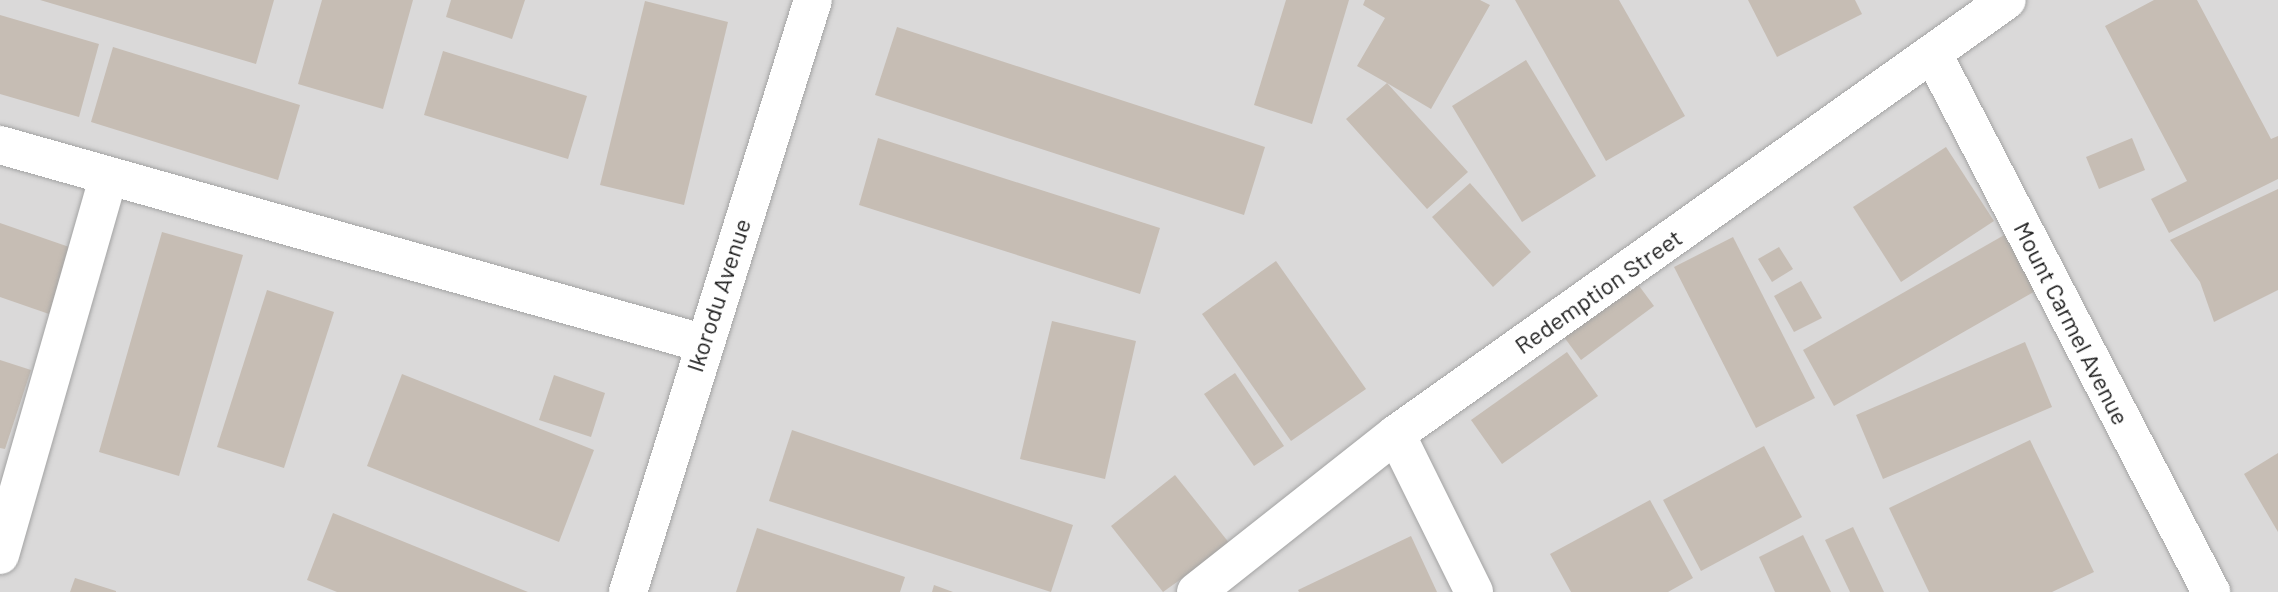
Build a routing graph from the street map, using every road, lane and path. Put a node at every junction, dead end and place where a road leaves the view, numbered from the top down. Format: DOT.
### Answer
graph roads {
  1 [pos="813,0"];
  2 [pos="2007,0"];
  3 [pos="1933,54"];
  4 [pos="0,145"];
  5 [pos="108,179"];
  6 [pos="702,343"];
  7 [pos="1396,434"];
  8 [pos="0,555"];
  9 [pos="628,592"];
  10 [pos="1196,592"];
  11 [pos="1474,592"];
  12 [pos="2211,592"];
  1 -- 6 [label="street, Ikorodu Avenue"];
  2 -- 3 [label="street, Redemption Street"];
  3 -- 7 [label="street, Redemption Street"];
  3 -- 12 [label="street, Mount Carmel Avenue"];
  4 -- 5 [label="street"];
  5 -- 6 [label="street"];
  5 -- 8 [label="street"];
  6 -- 9 [label="street, Ikorodu Avenue"];
  7 -- 10 [label="street, Redemption Street"];
  7 -- 11 [label="street"];
}
